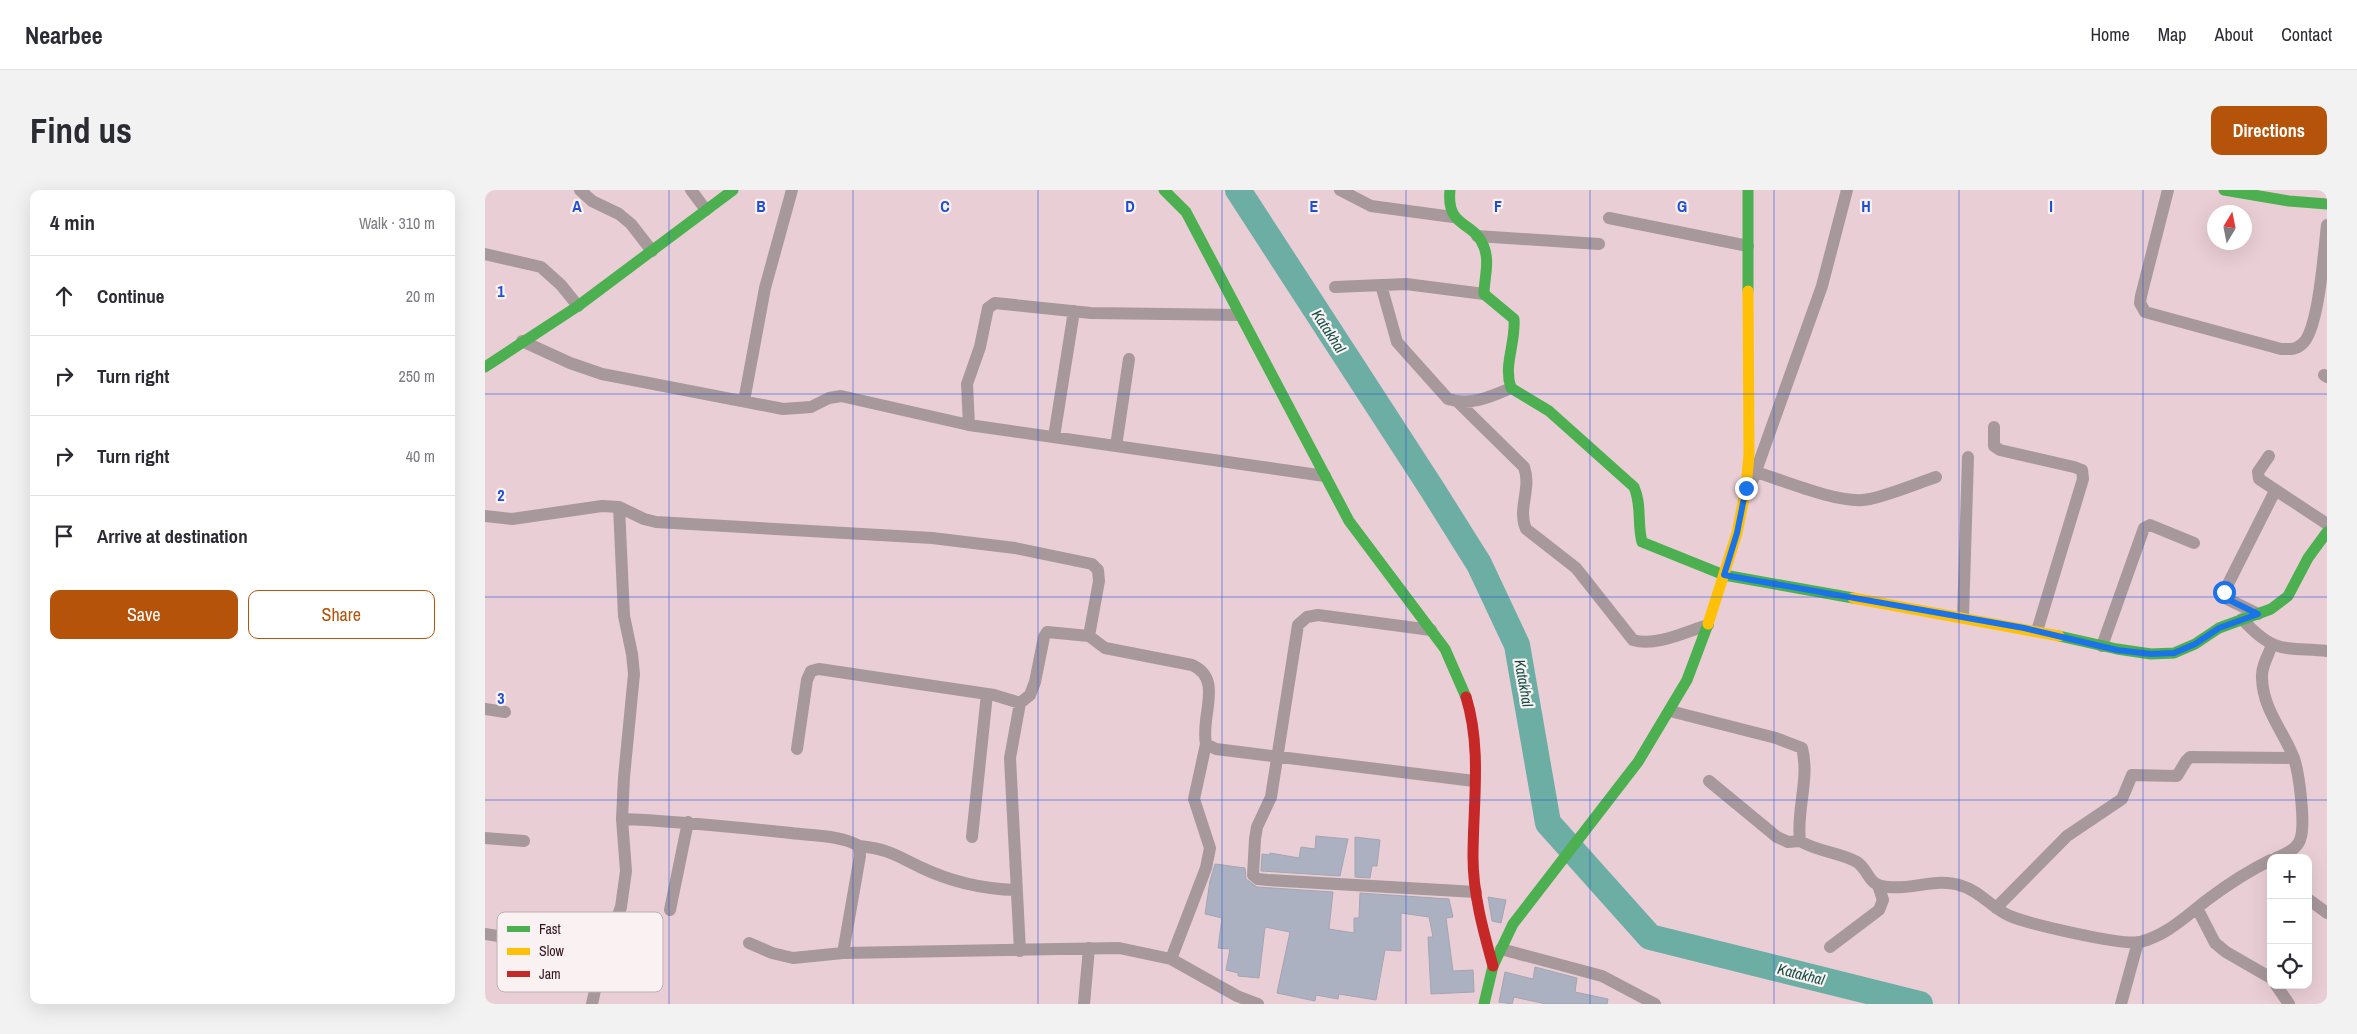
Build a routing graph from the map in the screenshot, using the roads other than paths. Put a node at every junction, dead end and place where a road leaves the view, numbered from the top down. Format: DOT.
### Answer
graph roads {
  1 [pos="580,190"];
  2 [pos="691,190"];
  3 [pos="733,190"];
  4 [pos="792,190"];
  5 [pos="1164,190"];
  6 [pos="1340,190"];
  7 [pos="1450,190"];
  8 [pos="1747,190"];
  9 [pos="1847,190"];
  10 [pos="2168,190"];
  11 [pos="2224,190"];
  12 [pos="2327,204"];
  13 [pos="706,210"];
  14 [pos="1453,217"];
  15 [pos="1609,218"];
  16 [pos="2327,225"];
  17 [pos="1477,236"];
  18 [pos="1599,244"];
  19 [pos="1748,246"];
  20 [pos="652,251"];
  21 [pos="485,254"];
  22 [pos="1381,285"];
  23 [pos="1335,286"];
  24 [pos="1484,294"];
  25 [pos="578,306"];
  26 [pos="1075,311"];
  27 [pos="1239,315"];
  28 [pos="522,341"];
  29 [pos="1129,359"];
  30 [pos="485,367"];
  31 [pos="1511,388"];
  32 [pos="744,401"];
  33 [pos="1458,402"];
  34 [pos="969,424"];
  35 [pos="1994,426"];
  36 [pos="1054,437"];
  37 [pos="1116,446"];
  38 [pos="2269,456"];
  39 [pos="1968,457"];
  40 [pos="1755,472"];
  41 [pos="1325,476"];
  42 [pos="1936,477"];
  43 [pos="2275,491"];
  44 [pos="619,507"];
  45 [pos="1741,511"];
  46 [pos="485,516"];
  47 [pos="2327,524"];
  48 [pos="2327,532"];
  49 [pos="2194,544"];
  50 [pos="1724,575"];
  51 [pos="2258,614"];
  52 [pos="1963,618"];
  53 [pos="2242,619"];
  54 [pos="1708,625"];
  55 [pos="1431,630"];
  56 [pos="2037,631"];
  57 [pos="1089,636"];
  58 [pos="2272,645"];
  59 [pos="2102,646"];
  60 [pos="2327,651"];
  61 [pos="987,694"];
  62 [pos="1020,703"];
  63 [pos="485,709"];
  64 [pos="1670,711"];
  65 [pos="505,712"];
  66 [pos="1206,744"];
  67 [pos="797,749"];
  68 [pos="1276,756"];
  69 [pos="2294,758"];
  70 [pos="1709,781"];
  71 [pos="1473,782"];
  72 [pos="622,819"];
  73 [pos="688,822"];
  74 [pos="485,838"];
  75 [pos="972,838"];
  76 [pos="524,841"];
  77 [pos="1800,841"];
  78 [pos="859,846"];
  79 [pos="2284,854"];
  80 [pos="2267,862"];
  81 [pos="1877,885"];
  82 [pos="1016,890"];
  83 [pos="1476,892"];
  84 [pos="2312,902"];
  85 [pos="1996,908"];
  86 [pos="2197,908"];
  87 [pos="670,910"];
  88 [pos="619,912"];
  89 [pos="2327,913"];
  90 [pos="2138,942"];
  91 [pos="749,943"];
  92 [pos="1830,947"];
  93 [pos="1089,948"];
  94 [pos="1501,949"];
  95 [pos="1020,951"];
  96 [pos="843,953"];
  97 [pos="1171,959"];
  98 [pos="1493,966"];
  99 [pos="2267,976"];
  100 [pos="2279,989"];
  101 [pos="1653,1003"];
  102 [pos="1084,1004"];
  103 [pos="1258,1004"];
  104 [pos="1484,1004"];
  105 [pos="2121,1004"];
  106 [pos="2289,1004"];
  1 -- 20 [label="street"];
  2 -- 13 [label="street"];
  3 -- 13 [label="street"];
  4 -- 32 [label="street"];
  5 -- 27 [label="street"];
  6 -- 14 [label="street"];
  7 -- 14 [label="street"];
  8 -- 19 [label="street"];
  9 -- 40 [label="street"];
  10 -- 16 [label="street"];
  11 -- 12 [label="street"];
  13 -- 20 [label="street"];
  14 -- 17 [label="street"];
  15 -- 19 [label="street"];
  17 -- 18 [label="street"];
  17 -- 24 [label="street"];
  19 -- 45 [label="street"];
  20 -- 25 [label="street"];
  21 -- 25 [label="street"];
  22 -- 23 [label="street"];
  22 -- 24 [label="street"];
  22 -- 33 [label="street"];
  24 -- 31 [label="street"];
  25 -- 28 [label="street"];
  26 -- 27 [label="street"];
  26 -- 34 [label="street"];
  26 -- 36 [label="street"];
  27 -- 41 [label="street"];
  28 -- 30 [label="street"];
  28 -- 32 [label="street"];
  29 -- 37 [label="street"];
  31 -- 33 [label="street"];
  31 -- 50 [label="street"];
  32 -- 34 [label="street"];
  33 -- 54 [label="street"];
  34 -- 36 [label="street"];
  35 -- 56 [label="street"];
  36 -- 37 [label="street"];
  37 -- 41 [label="street"];
  38 -- 43 [label="street"];
  39 -- 52 [label="street"];
  40 -- 42 [label="street"];
  40 -- 45 [label="street"];
  41 -- 55 [label="street"];
  43 -- 47 [label="street"];
  43 -- 51 [label="street"];
  44 -- 46 [label="street"];
  44 -- 57 [label="street"];
  44 -- 72 [label="street"];
  45 -- 50 [label="street"];
  48 -- 51 [label="street"];
  49 -- 59 [label="street"];
  50 -- 52 [label="street"];
  50 -- 54 [label="street"];
  51 -- 53 [label="street"];
  52 -- 56 [label="street"];
  53 -- 58 [label="street"];
  53 -- 59 [label="street"];
  54 -- 64 [label="street"];
  55 -- 68 [label="street"];
  55 -- 71 [label="street"];
  56 -- 59 [label="street"];
  57 -- 62 [label="street"];
  57 -- 66 [label="street"];
  58 -- 60 [label="street"];
  58 -- 69 [label="street"];
  61 -- 62 [label="street"];
  61 -- 67 [label="street"];
  61 -- 75 [label="street"];
  62 -- 82 [label="street"];
  63 -- 65 [label="street"];
  64 -- 77 [label="street"];
  64 -- 94 [label="street"];
  66 -- 68 [label="street"];
  66 -- 97 [label="street"];
  68 -- 71 [label="street"];
  68 -- 83 [label="street"];
  69 -- 79 [label="street"];
  69 -- 85 [label="street"];
  70 -- 77 [label="street"];
  71 -- 83 [label="street"];
  72 -- 73 [label="street"];
  72 -- 88 [label="street"];
  73 -- 78 [label="street"];
  73 -- 87 [label="street"];
  74 -- 76 [label="street"];
  77 -- 81 [label="street"];
  78 -- 82 [label="street"];
  78 -- 96 [label="street"];
  80 -- 86 [label="street"];
  81 -- 85 [label="street"];
  81 -- 92 [label="street"];
  82 -- 95 [label="street"];
  83 -- 98 [label="street"];
  84 -- 89 [label="street"];
  85 -- 90 [label="street"];
  86 -- 90 [label="street"];
  86 -- 99 [label="street"];
  90 -- 105 [label="street"];
  91 -- 96 [label="street"];
  93 -- 95 [label="street"];
  93 -- 97 [label="street"];
  93 -- 102 [label="street"];
  94 -- 98 [label="street"];
  94 -- 101 [label="street"];
  95 -- 96 [label="street"];
  97 -- 103 [label="street"];
  98 -- 104 [label="street"];
  100 -- 106 [label="street"];
}
